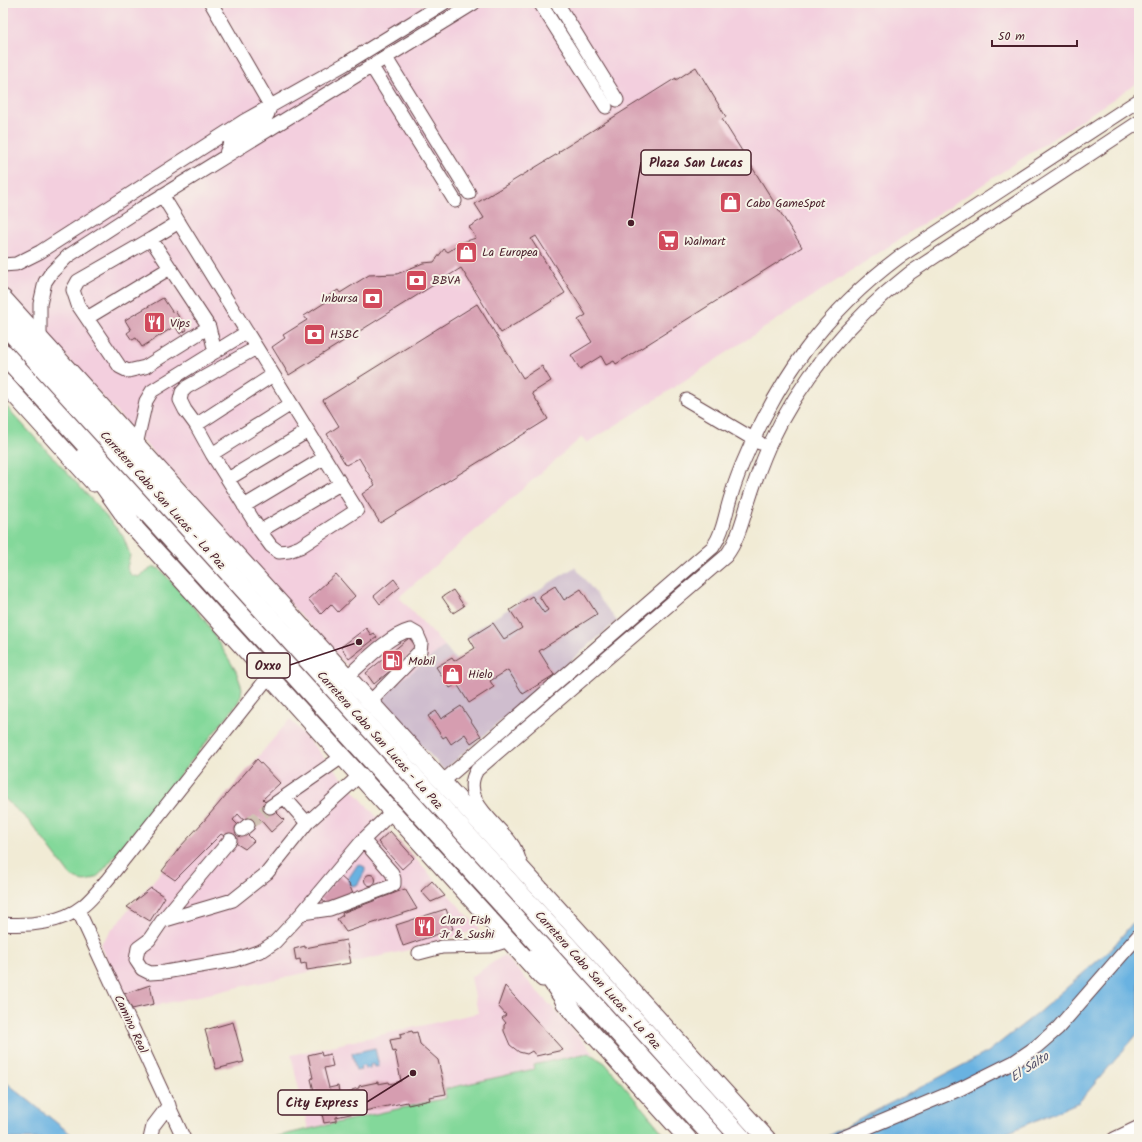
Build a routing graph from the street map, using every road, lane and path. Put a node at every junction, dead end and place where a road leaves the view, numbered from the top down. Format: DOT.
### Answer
graph roads {
  1 [pos="210,3"];
  2 [pos="444,3"];
  3 [pos="474,3"];
  4 [pos="540,3"];
  5 [pos="557,3"];
  6 [pos="386,58"];
  7 [pos="372,67"];
  8 [pos="617,100"];
  9 [pos="1139,100"];
  10 [pos="270,105"];
  11 [pos="606,107"];
  12 [pos="1139,122"];
  13 [pos="226,157"];
  14 [pos="469,193"];
  15 [pos="162,196"];
  16 [pos="455,201"];
  17 [pos="179,222"];
  18 [pos="151,239"];
  19 [pos="3,265"];
  20 [pos="170,268"];
  21 [pos="3,298"];
  22 [pos="87,318"];
  23 [pos="3,323"];
  24 [pos="209,327"];
  25 [pos="247,332"];
  26 [pos="40,338"];
  27 [pos="256,348"];
  28 [pos="215,352"];
  29 [pos="3,353"];
  30 [pos="274,375"];
  31 [pos="28,380"];
  32 [pos="3,382"];
  33 [pos="687,400"];
  34 [pos="291,404"];
  35 [pos="196,425"];
  36 [pos="308,431"];
  37 [pos="753,440"];
  38 [pos="136,445"];
  39 [pos="769,446"];
  40 [pos="212,454"];
  41 [pos="324,458"];
  42 [pos="228,479"];
  43 [pos="340,484"];
  44 [pos="244,506"];
  45 [pos="133,526"];
  46 [pos="260,531"];
  47 [pos="303,629"];
  48 [pos="269,676"];
  49 [pos="347,677"];
  50 [pos="370,702"];
  51 [pos="392,754"];
  52 [pos="342,757"];
  53 [pos="436,775"];
  54 [pos="359,776"];
  55 [pos="284,798"];
  56 [pos="270,807"];
  57 [pos="392,812"];
  58 [pos="307,823"];
  59 [pos="230,840"];
  60 [pos="363,840"];
  61 [pos="525,873"];
  62 [pos="498,901"];
  63 [pos="78,910"];
  64 [pos="302,913"];
  65 [pos="162,921"];
  66 [pos="3,924"];
  67 [pos="1139,935"];
  68 [pos="509,940"];
  69 [pos="419,953"];
  70 [pos="574,1013"];
  71 [pos="169,1105"];
  72 [pos="1139,1127"];
  73 [pos="150,1139"];
  74 [pos="184,1139"];
  75 [pos="688,1139"];
  76 [pos="715,1139"];
  77 [pos="742,1139"];
  78 [pos="767,1139"];
  79 [pos="840,1139"];
  80 [pos="1114,1139"];
  1 -- 10 [label="street"];
  2 -- 10 [label="street"];
  3 -- 6 [label="street"];
  4 -- 11 [label="street"];
  5 -- 8 [label="street"];
  6 -- 7 [label="street"];
  6 -- 14 [label="street"];
  7 -- 13 [label="street"];
  7 -- 16 [label="street"];
  9 -- 37 [label="street"];
  10 -- 13 [label="street"];
  10 -- 19 [label="street"];
  12 -- 39 [label="street"];
  13 -- 15 [label="street"];
  15 -- 17 [label="street"];
  15 -- 26 [label="street"];
  17 -- 18 [label="street"];
  17 -- 25 [label="street"];
  18 -- 20 [label="street"];
  18 -- 22 [label="street"];
  20 -- 22 [label="street"];
  20 -- 24 [label="street"];
  21 -- 26 [label="main road"];
  22 -- 24 [label="street"];
  23 -- 51 [label="highway, Carretera Cabo San Lucas - La Paz"];
  24 -- 28 [label="street"];
  25 -- 27 [label="street"];
  25 -- 28 [label="street"];
  26 -- 38 [label="main road"];
  27 -- 30 [label="street"];
  27 -- 35 [label="street"];
  28 -- 38 [label="street"];
  29 -- 31 [label="highway, Carretera Cabo San Lucas - La Paz"];
  30 -- 34 [label="street"];
  30 -- 35 [label="street"];
  31 -- 45 [label="highway"];
  31 -- 62 [label="highway, Carretera Cabo San Lucas - La Paz"];
  32 -- 45 [label="main road"];
  33 -- 37 [label="street"];
  34 -- 36 [label="street"];
  34 -- 40 [label="street"];
  35 -- 40 [label="street"];
  36 -- 41 [label="street"];
  36 -- 42 [label="street"];
  37 -- 39 [label="street"];
  37 -- 53 [label="street"];
  38 -- 47 [label="main road"];
  39 -- 61 [label="street"];
  40 -- 42 [label="street"];
  41 -- 43 [label="street"];
  41 -- 44 [label="street"];
  42 -- 44 [label="street"];
  43 -- 46 [label="street"];
  43 -- 46 [label="street"];
  44 -- 46 [label="street"];
  45 -- 48 [label="main road"];
  47 -- 49 [label="main road"];
  47 -- 51 [label="highway"];
  48 -- 52 [label="main road"];
  48 -- 63 [label="street"];
  49 -- 50 [label="main road"];
  49 -- 50 [label="street"];
  50 -- 53 [label="main road"];
  51 -- 77 [label="highway, Carretera Cabo San Lucas - La Paz"];
  52 -- 54 [label="main road"];
  52 -- 55 [label="street"];
  53 -- 61 [label="main road"];
  54 -- 57 [label="main road"];
  54 -- 58 [label="street"];
  55 -- 56 [label="street"];
  55 -- 58 [label="street"];
  57 -- 60 [label="street"];
  57 -- 68 [label="main road"];
  58 -- 65 [label="street"];
  59 -- 65 [label="street"];
  60 -- 64 [label="street"];
  60 -- 64 [label="street"];
  61 -- 78 [label="main road"];
  62 -- 70 [label="highway"];
  62 -- 76 [label="highway, Carretera Cabo San Lucas - La Paz"];
  63 -- 66 [label="street"];
  63 -- 71 [label="street, Camino Real"];
  64 -- 65 [label="street"];
  67 -- 79 [label="street"];
  68 -- 69 [label="street"];
  68 -- 70 [label="main road"];
  70 -- 75 [label="main road"];
  71 -- 73 [label="street"];
  71 -- 74 [label="street, Camino Real"];
  72 -- 80 [label="street"];
}
